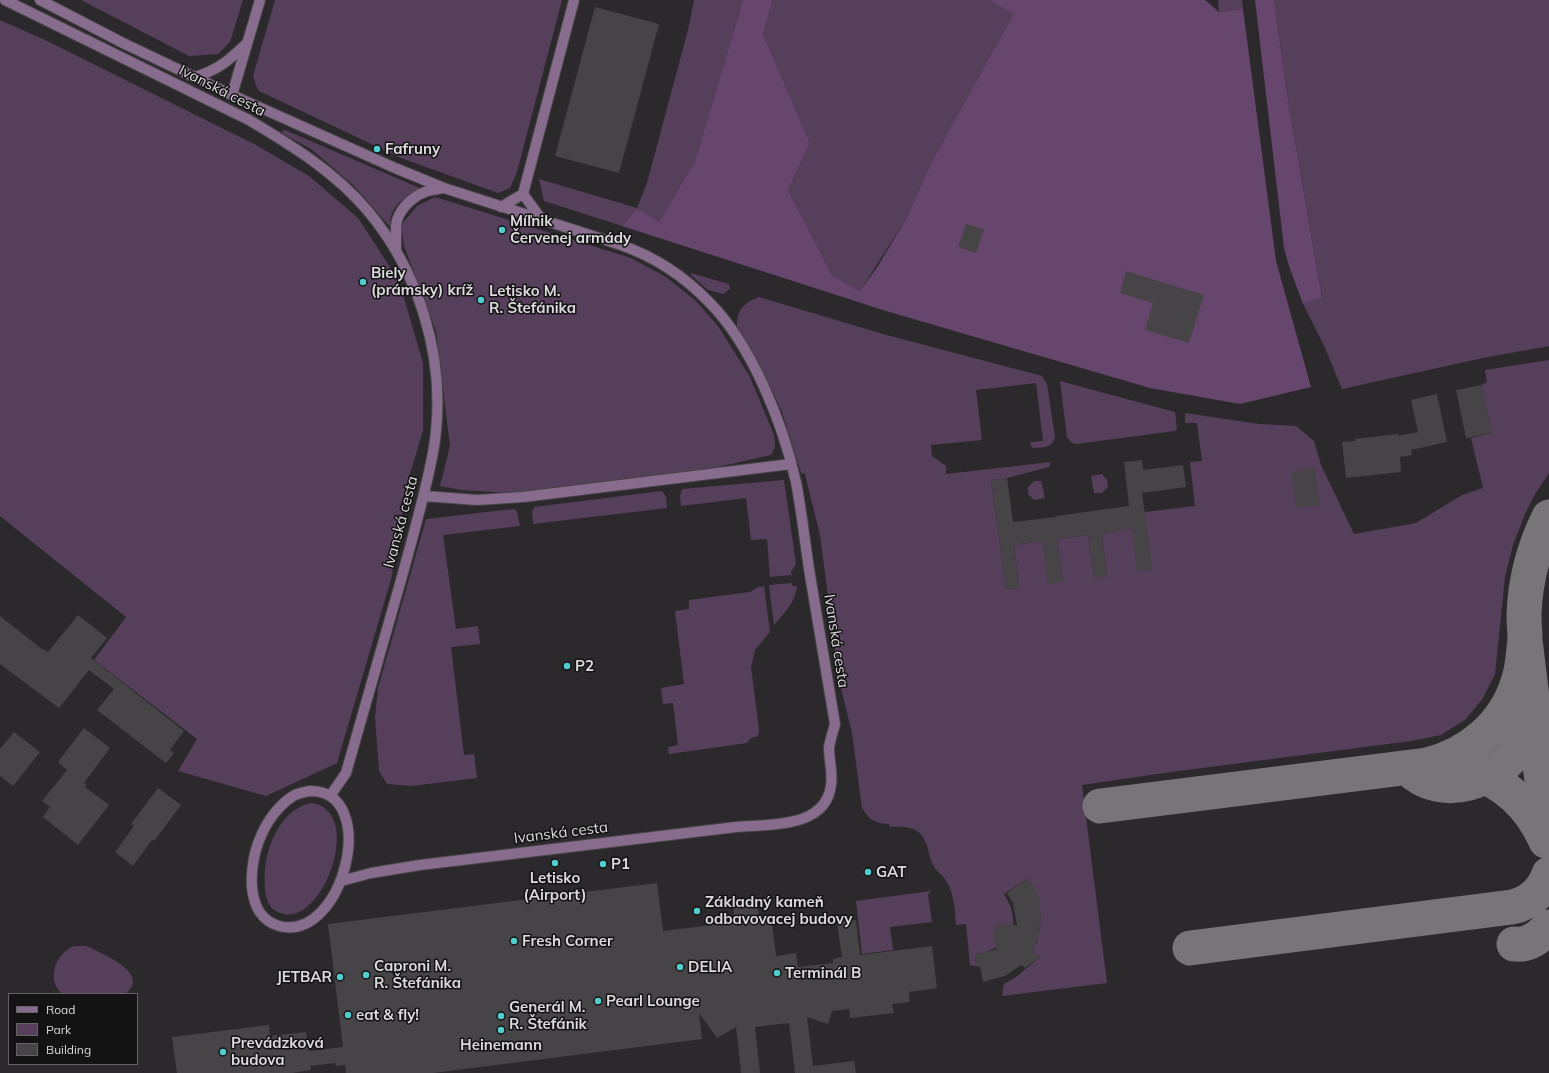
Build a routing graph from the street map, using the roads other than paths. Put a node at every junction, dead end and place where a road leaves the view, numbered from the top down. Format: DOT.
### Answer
graph roads {
  1 [pos="5,0"];
  2 [pos="40,0"];
  3 [pos="260,0"];
  4 [pos="574,0"];
  5 [pos="247,43"];
  6 [pos="195,77"];
  7 [pos="232,95"];
  8 [pos="213,102"];
  9 [pos="444,188"];
  10 [pos="523,194"];
  11 [pos="501,207"];
  12 [pos="542,220"];
  13 [pos="396,250"];
  14 [pos="791,464"];
  15 [pos="424,496"];
  16 [pos="330,796"];
  17 [pos="340,881"];
  1 -- 8 [label="street, Ivanská cesta"];
  2 -- 6 [label="street, Ivanská cesta"];
  3 -- 5 [label="street"];
  4 -- 10 [label="street"];
  5 -- 6 [label="street"];
  5 -- 7 [label="street"];
  6 -- 7 [label="street, Ivanská cesta"];
  7 -- 8 [label="street"];
  7 -- 9 [label="street, Ivanská cesta"];
  8 -- 13 [label="street, Ivanská cesta"];
  9 -- 11 [label="street, Ivanská cesta"];
  9 -- 13 [label="street, Ivanská cesta"];
  10 -- 11 [label="street"];
  10 -- 12 [label="street"];
  11 -- 12 [label="street, Ivanská cesta"];
  12 -- 14 [label="street, Ivanská cesta"];
  13 -- 15 [label="street, Ivanská cesta"];
  14 -- 15 [label="street"];
  14 -- 17 [label="street, Ivanská cesta"];
  15 -- 16 [label="street, Ivanská cesta"];
  16 -- 17 [label="street"];
  16 -- 17 [label="street"];
}
